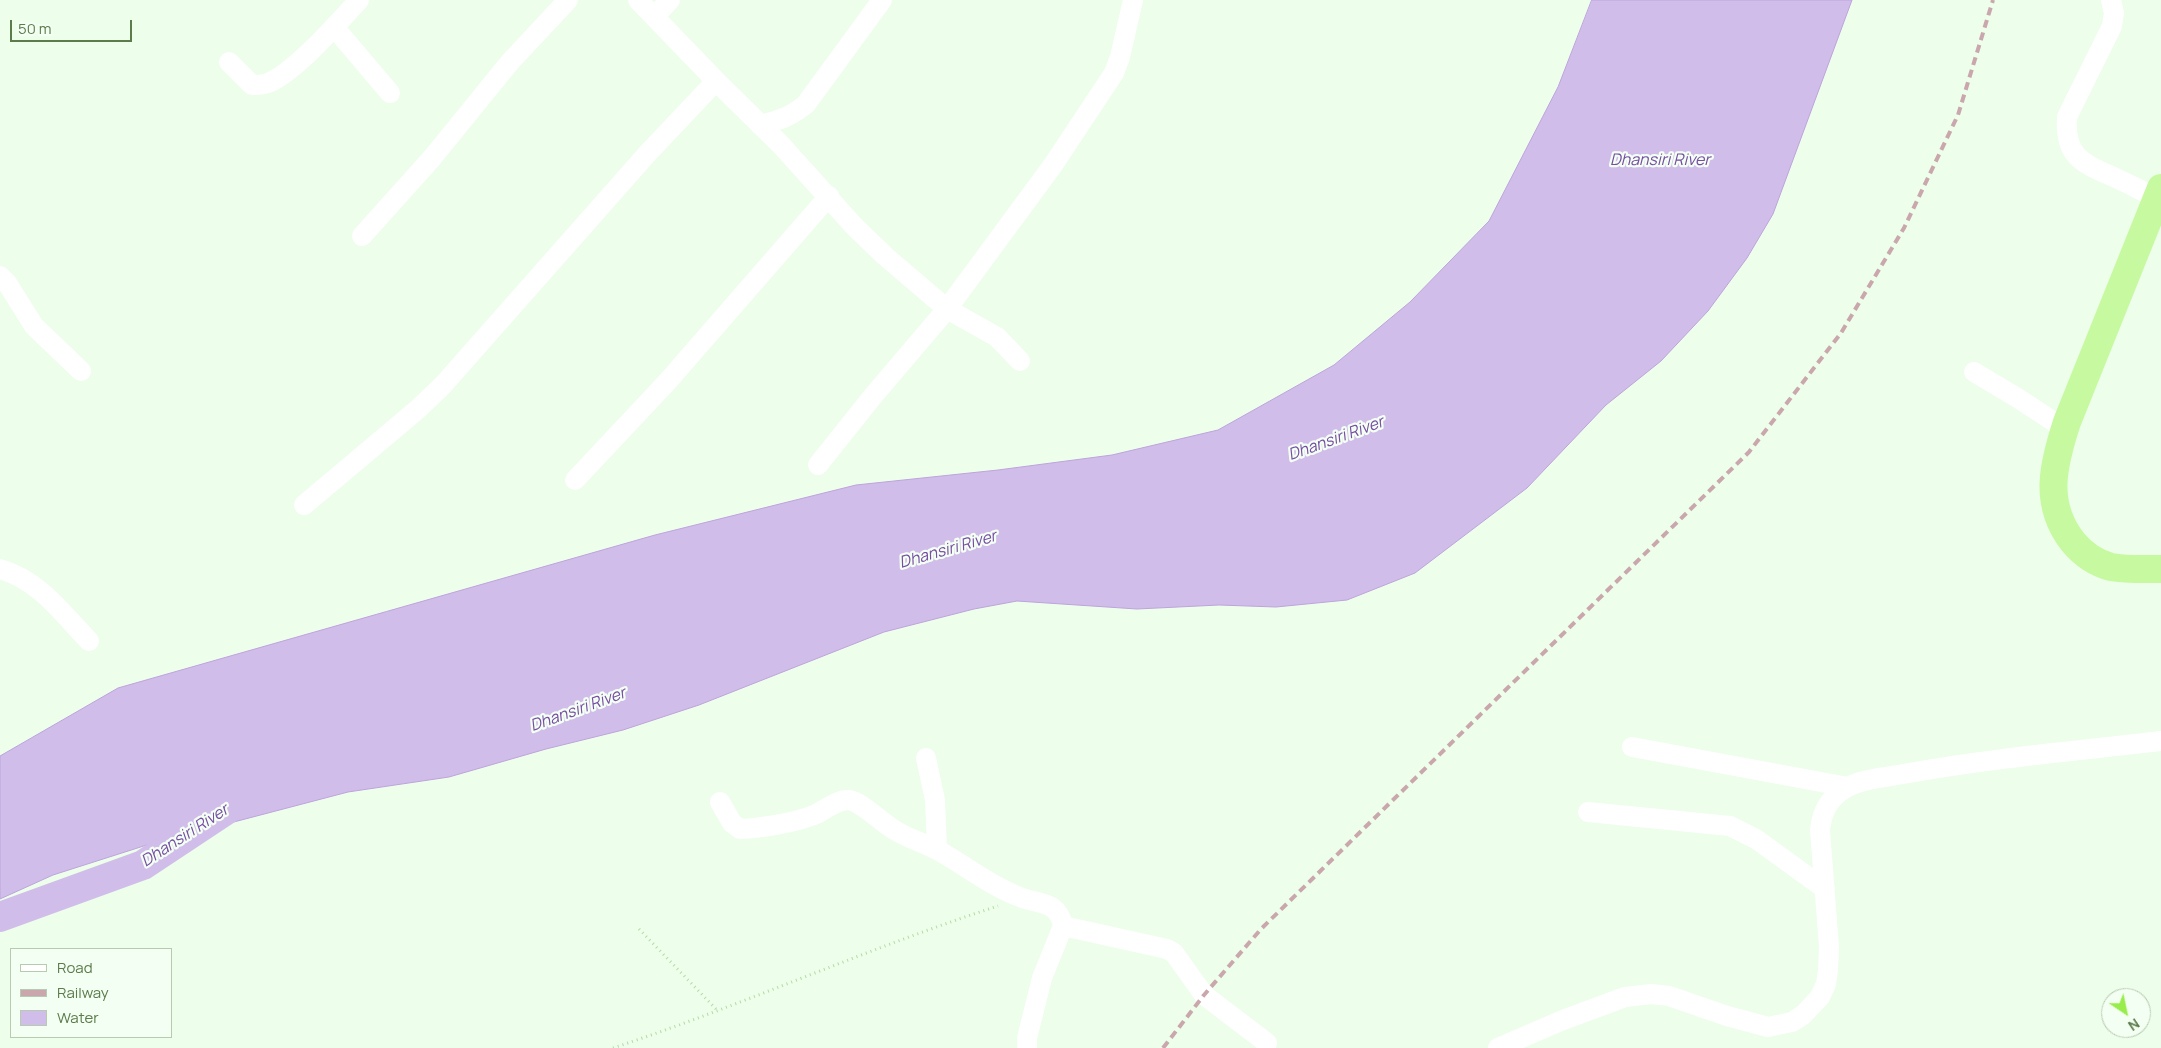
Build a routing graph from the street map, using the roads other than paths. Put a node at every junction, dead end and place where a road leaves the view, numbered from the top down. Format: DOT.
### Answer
graph roads {
  1 [pos="359,0"];
  2 [pos="568,0"];
  3 [pos="638,0"];
  4 [pos="670,0"];
  5 [pos="882,0"];
  6 [pos="1133,0"];
  7 [pos="2111,0"];
  8 [pos="654,17"];
  9 [pos="334,27"];
  10 [pos="229,62"];
  11 [pos="716,81"];
  12 [pos="390,93"];
  13 [pos="760,125"];
  14 [pos="2159,193"];
  15 [pos="828,196"];
  16 [pos="362,236"];
  17 [pos="0,276"];
  18 [pos="947,309"];
  19 [pos="1020,361"];
  20 [pos="81,371"];
  21 [pos="1974,372"];
  22 [pos="2065,429"];
  23 [pos="818,465"];
  24 [pos="575,480"];
  25 [pos="304,505"];
  26 [pos="0,569"];
  27 [pos="2161,569"];
  28 [pos="89,641"];
  29 [pos="2161,741"];
  30 [pos="1632,747"];
  31 [pos="926,758"];
  32 [pos="1848,786"];
  33 [pos="720,802"];
  34 [pos="1588,812"];
  35 [pos="938,850"];
  36 [pos="1825,889"];
  37 [pos="1063,926"];
  38 [pos="1267,1043"];
  39 [pos="1027,1048"];
  40 [pos="1498,1048"];
  1 -- 9 [label="street"];
  2 -- 16 [label="street"];
  3 -- 8 [label="street"];
  4 -- 8 [label="street"];
  5 -- 13 [label="street"];
  6 -- 18 [label="street"];
  7 -- 14 [label="street"];
  8 -- 11 [label="street"];
  9 -- 10 [label="street"];
  9 -- 12 [label="street"];
  11 -- 13 [label="street"];
  11 -- 25 [label="street"];
  13 -- 15 [label="street"];
  14 -- 22 [label="highway"];
  15 -- 18 [label="street"];
  15 -- 24 [label="street"];
  17 -- 20 [label="street"];
  18 -- 19 [label="street"];
  18 -- 23 [label="street"];
  21 -- 22 [label="street"];
  22 -- 27 [label="highway"];
  26 -- 28 [label="street"];
  29 -- 32 [label="street"];
  30 -- 32 [label="street"];
  31 -- 35 [label="street"];
  32 -- 36 [label="street"];
  33 -- 35 [label="street"];
  34 -- 36 [label="street"];
  35 -- 37 [label="street"];
  36 -- 40 [label="street"];
  37 -- 38 [label="street"];
  37 -- 39 [label="street"];
}
